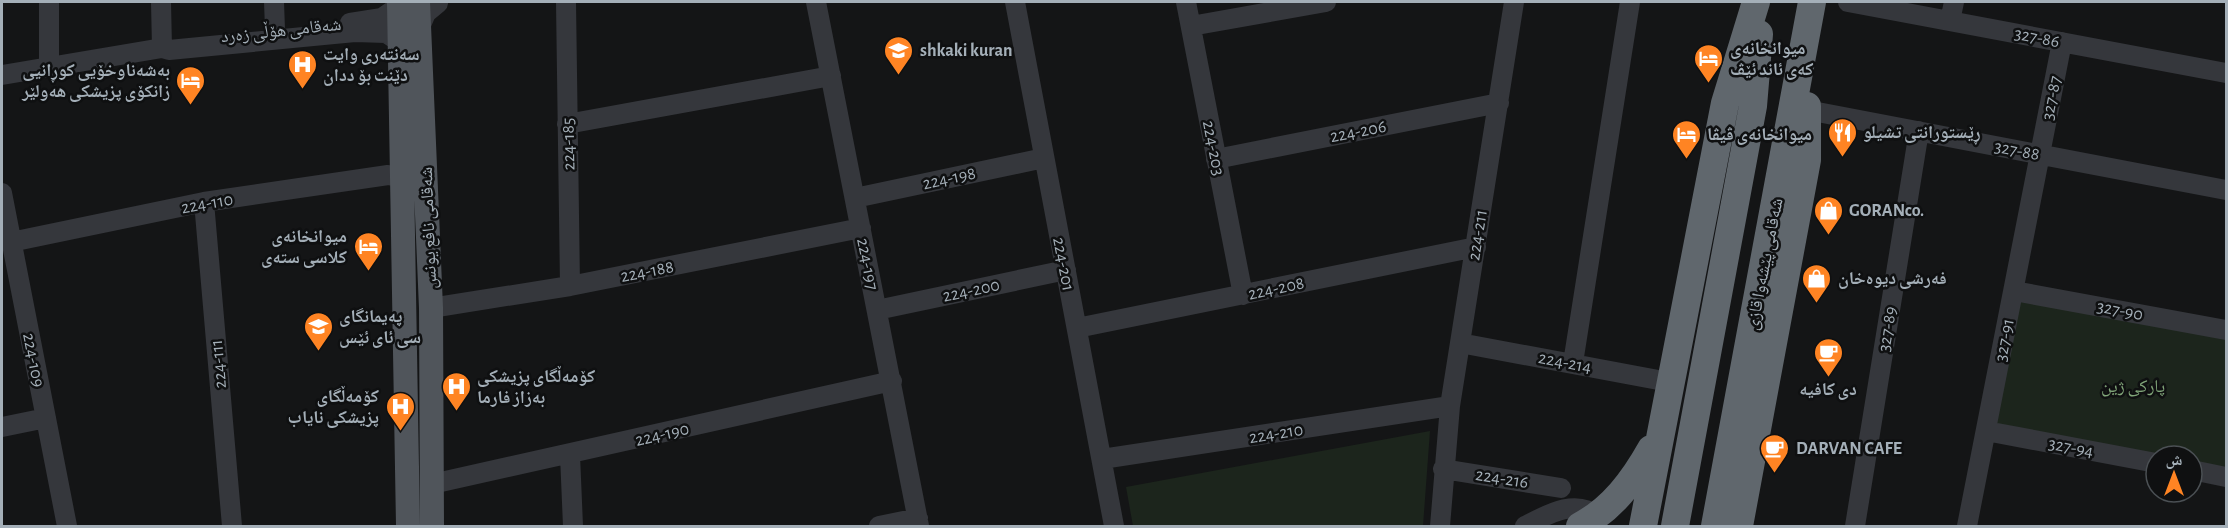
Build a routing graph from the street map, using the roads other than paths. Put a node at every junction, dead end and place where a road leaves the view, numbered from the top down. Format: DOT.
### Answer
graph roads {
  1 [pos="49,2"];
  2 [pos="161,2"];
  3 [pos="274,2"];
  4 [pos="566,2"];
  5 [pos="816,2"];
  6 [pos="1015,2"];
  7 [pos="1186,2"];
  8 [pos="1326,2"];
  9 [pos="1514,2"];
  10 [pos="1630,2"];
  11 [pos="1756,2"];
  12 [pos="1761,2"];
  13 [pos="1812,2"];
  14 [pos="1848,2"];
  15 [pos="1954,2"];
  16 [pos="422,3"];
  17 [pos="1950,21"];
  18 [pos="1191,26"];
  19 [pos="275,29"];
  20 [pos="2062,42"];
  21 [pos="401,43"];
  22 [pos="162,48"];
  23 [pos="1803,58"];
  24 [pos="49,67"];
  25 [pos="2226,73"];
  26 [pos="2,75"];
  27 [pos="831,76"];
  28 [pos="1499,102"];
  29 [pos="1807,110"];
  30 [pos="567,124"];
  31 [pos="1919,131"];
  32 [pos="2040,154"];
  33 [pos="1044,159"];
  34 [pos="1216,159"];
  35 [pos="404,178"];
  36 [pos="2226,190"];
  37 [pos="2,193"];
  38 [pos="855,198"];
  39 [pos="204,202"];
  40 [pos="861,228"];
  41 [pos="1476,247"];
  42 [pos="9,256"];
  43 [pos="1066,270"];
  44 [pos="570,286"];
  45 [pos="2014,291"];
  46 [pos="1243,295"];
  47 [pos="431,308"];
  48 [pos="877,310"];
  49 [pos="1077,328"];
  50 [pos="2226,330"];
  51 [pos="1460,343"];
  52 [pos="1573,363"];
  53 [pos="892,381"];
  54 [pos="1669,382"];
  55 [pos="1450,406"];
  56 [pos="46,418"];
  57 [pos="2,427"];
  58 [pos="1662,429"];
  59 [pos="1986,431"];
  60 [pos="570,455"];
  61 [pos="1102,459"];
  62 [pos="2144,461"];
  63 [pos="1443,469"];
  64 [pos="2204,472"];
  65 [pos="2226,477"];
  66 [pos="432,484"];
  67 [pos="1561,488"];
  68 [pos="1588,521"];
  69 [pos="918,522"];
  70 [pos="67,526"];
  71 [pos="232,526"];
  72 [pos="408,526"];
  73 [pos="432,526"];
  74 [pos="573,526"];
  75 [pos="879,526"];
  76 [pos="1114,526"];
  77 [pos="1440,526"];
  78 [pos="1525,526"];
  79 [pos="1643,526"];
  80 [pos="1675,526"];
  81 [pos="1715,526"];
  82 [pos="1739,526"];
  83 [pos="1855,526"];
  84 [pos="1967,526"];
  1 -- 24 [label="street"];
  2 -- 22 [label="street"];
  3 -- 19 [label="street"];
  4 -- 30 [label="street, 224-185"];
  5 -- 27 [label="street, 224-197"];
  6 -- 33 [label="street, 224-201"];
  7 -- 18 [label="street, 224-203"];
  8 -- 18 [label="street"];
  9 -- 28 [label="street, 224-211"];
  10 -- 52 [label="street"];
  11 -- 54 [label="highway"];
  12 -- 80 [label="highway"];
  13 -- 23 [label="highway, شەقامی پێشەوا قازی"];
  14 -- 17 [label="street, 327-86"];
  15 -- 17 [label="street"];
  16 -- 19 [label="street, شەقامی هۆڵی زەرد"];
  16 -- 21 [label="main road, شەقامی نافع یونس"];
  16 -- 47 [label="main road, شەقامی نافع یونس"];
  17 -- 20 [label="street, 327-86"];
  18 -- 34 [label="street, 224-203"];
  19 -- 22 [label="street, شەقامی هۆڵی زەرد"];
  20 -- 25 [label="street, 327-86"];
  20 -- 32 [label="street, 327-87"];
  21 -- 22 [label="street, شەقامی هۆڵی زەرد"];
  21 -- 35 [label="main road, شەقامی نافع یونس"];
  22 -- 24 [label="street, شەقامی هۆڵی زەرد"];
  23 -- 29 [label="highway"];
  23 -- 81 [label="highway, شەقامی پێشەوا قازی"];
  24 -- 26 [label="street, شەقامی هۆڵی زەرد"];
  27 -- 30 [label="street"];
  27 -- 38 [label="street, 224-197"];
  28 -- 34 [label="street, 224-206"];
  28 -- 41 [label="street, 224-211"];
  29 -- 31 [label="street, 327-88"];
  29 -- 82 [label="highway"];
  30 -- 44 [label="street, 224-185"];
  31 -- 32 [label="street, 327-88"];
  31 -- 83 [label="street, 327-89"];
  32 -- 36 [label="street, 327-88"];
  32 -- 45 [label="street, 327-91"];
  33 -- 38 [label="street, 224-198"];
  33 -- 43 [label="street, 224-201"];
  34 -- 46 [label="street, 224-203"];
  35 -- 39 [label="street, 224-110"];
  35 -- 72 [label="main road, شەقامی نافع یونس"];
  37 -- 42 [label="street, 224-109"];
  38 -- 40 [label="street, 224-197"];
  39 -- 42 [label="street, 224-110"];
  39 -- 71 [label="street, 224-111"];
  40 -- 44 [label="street, 224-188"];
  40 -- 48 [label="street, 224-197"];
  41 -- 46 [label="street, 224-208"];
  41 -- 51 [label="street, 224-211"];
  42 -- 56 [label="street, 224-109"];
  43 -- 48 [label="street, 224-200"];
  43 -- 49 [label="street, 224-201"];
  44 -- 47 [label="street, 224-188"];
  45 -- 50 [label="street, 327-90"];
  45 -- 59 [label="street, 327-91"];
  46 -- 49 [label="street, 224-208"];
  47 -- 66 [label="main road, شەقامی نافع یونس"];
  48 -- 53 [label="street, 224-197"];
  49 -- 61 [label="street, 224-201"];
  51 -- 52 [label="street, 224-214"];
  51 -- 55 [label="street, 224-211"];
  52 -- 54 [label="street, 224-214"];
  53 -- 60 [label="street, 224-190"];
  53 -- 69 [label="street, 224-197"];
  54 -- 58 [label="highway"];
  55 -- 61 [label="street, 224-210"];
  55 -- 63 [label="street, 224-211"];
  56 -- 57 [label="street"];
  56 -- 70 [label="street, 224-109"];
  58 -- 68 [label="highway"];
  58 -- 79 [label="highway"];
  59 -- 62 [label="street, 327-94"];
  59 -- 84 [label="street, 327-91"];
  60 -- 66 [label="street, 224-190"];
  60 -- 74 [label="street"];
  61 -- 76 [label="street, 224-201"];
  63 -- 67 [label="street, 224-216"];
  63 -- 77 [label="street, 224-211"];
  64 -- 65 [label="street"];
  66 -- 73 [label="main road, شەقامی نافع یونس"];
  68 -- 78 [label="street"];
  69 -- 75 [label="street"];
}
